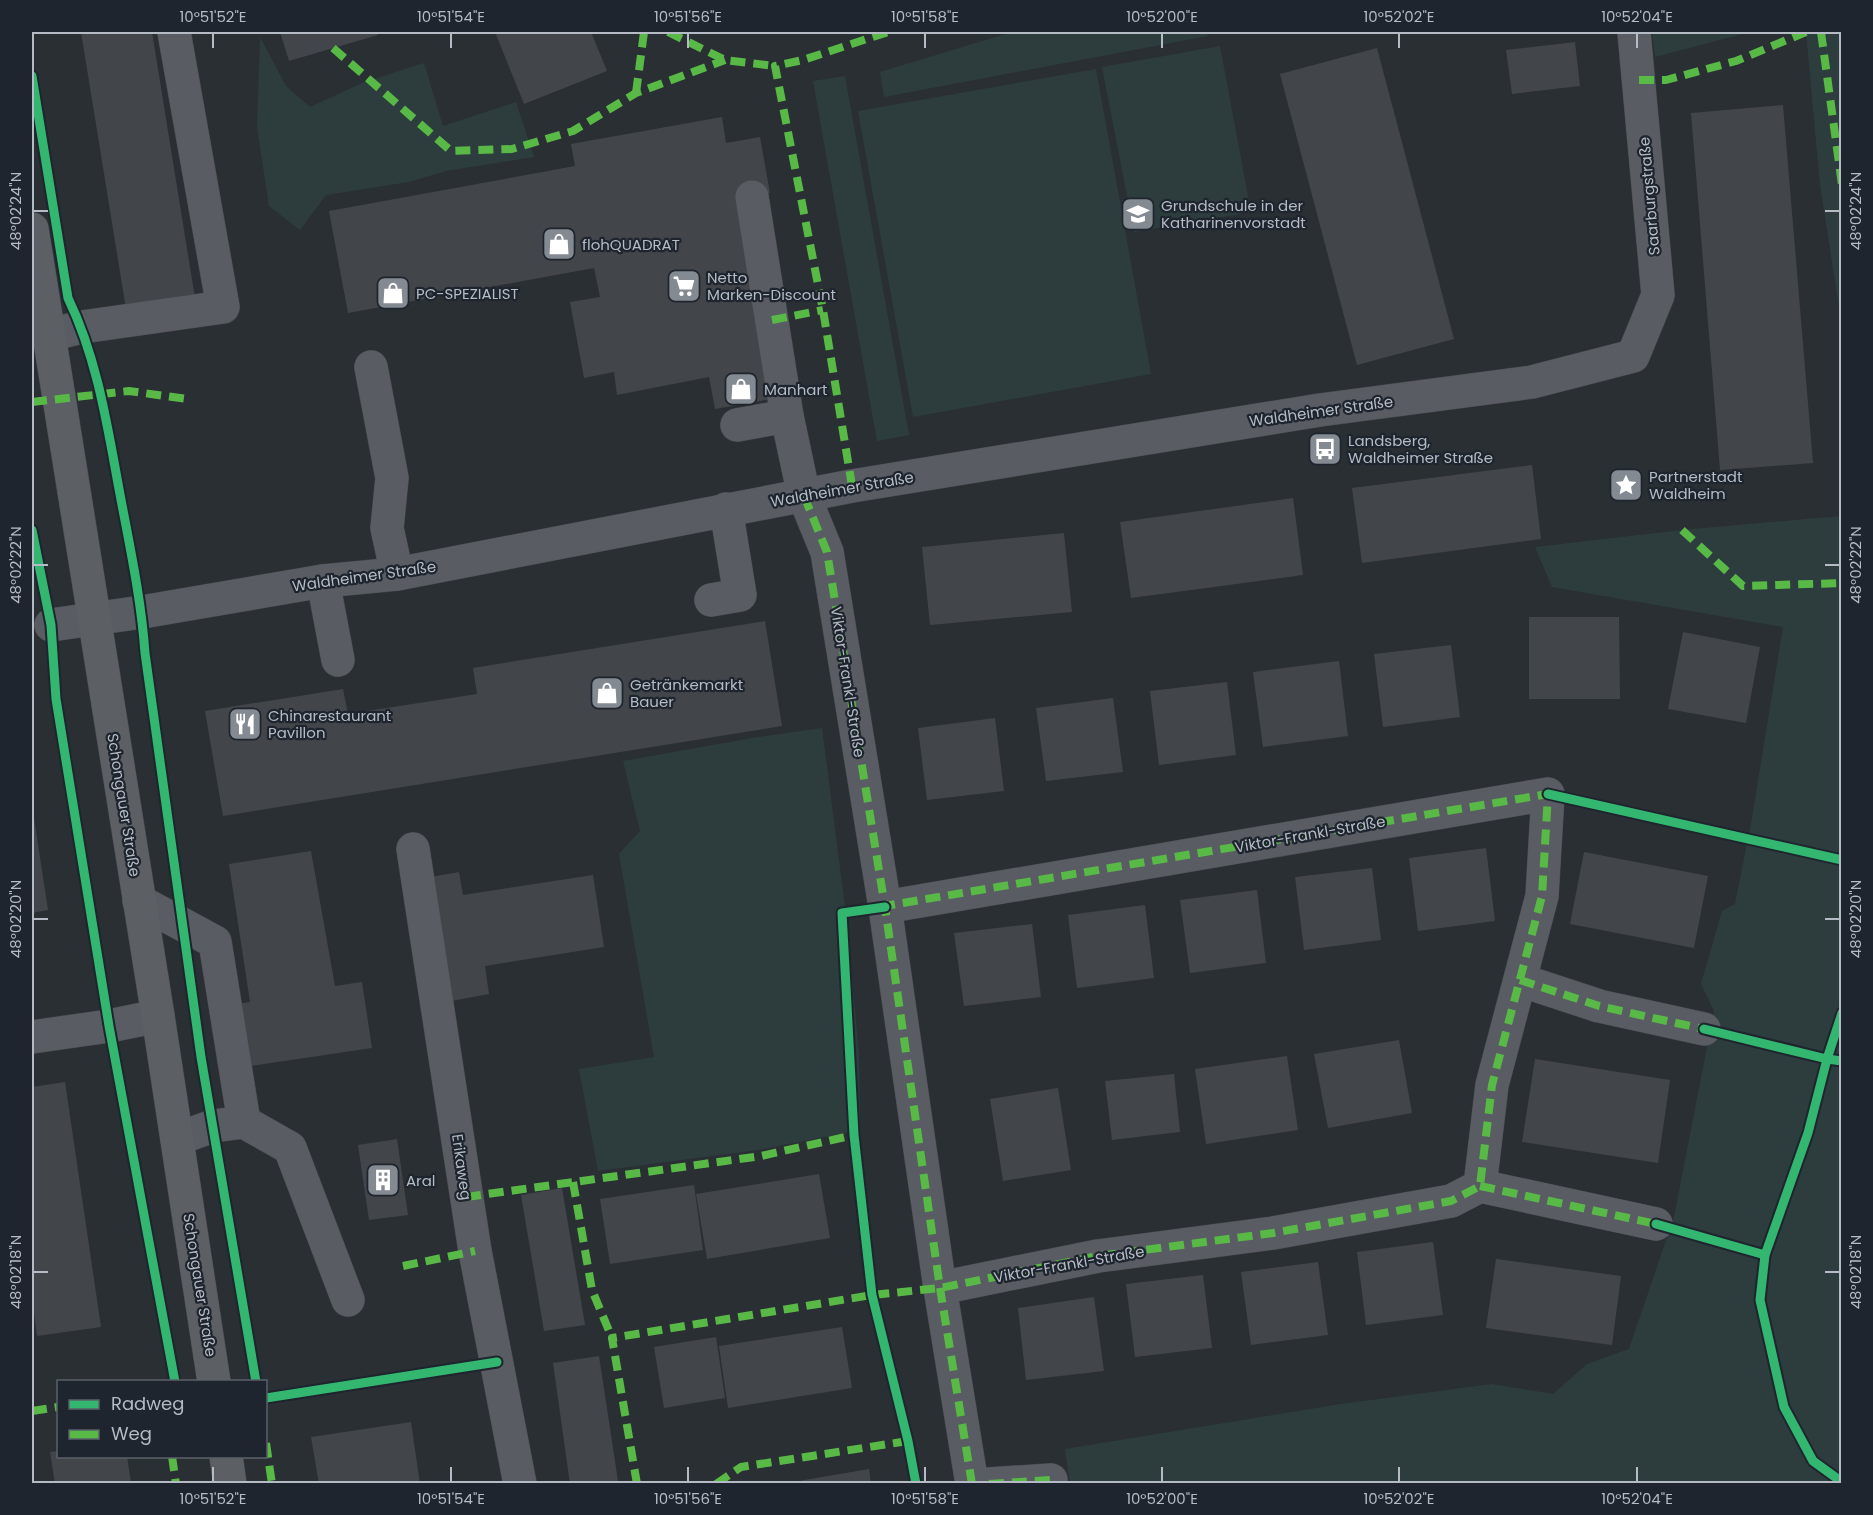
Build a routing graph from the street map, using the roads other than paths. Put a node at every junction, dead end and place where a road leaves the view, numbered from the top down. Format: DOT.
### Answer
graph roads {
  1 [pos="174,32"];
  2 [pos="1634,32"];
  3 [pos="752,197"];
  4 [pos="32,228"];
  5 [pos="49,335"];
  6 [pos="1633,356"];
  7 [pos="371,367"];
  8 [pos="787,416"];
  9 [pos="737,425"];
  10 [pos="804,496"];
  11 [pos="726,509"];
  12 [pos="397,574"];
  13 [pos="323,580"];
  14 [pos="711,600"];
  15 [pos="94,619"];
  16 [pos="51,624"];
  17 [pos="338,660"];
  18 [pos="413,849"];
  19 [pos="139,901"];
  20 [pos="885,907"];
  21 [pos="1520,980"];
  22 [pos="158,1016"];
  23 [pos="1704,1029"];
  24 [pos="32,1037"];
  25 [pos="244,1122"];
  26 [pos="177,1139"];
  27 [pos="1479,1186"];
  28 [pos="1656,1224"];
  29 [pos="940,1288"];
  30 [pos="348,1300"];
  31 [pos="214,1380"];
  32 [pos="226,1458"];
  33 [pos="230,1484"];
  34 [pos="520,1484"];
  35 [pos="972,1484"];
  36 [pos="989,1484"];
  37 [pos="1052,1484"];
  1 -- 5 [label="street"];
  2 -- 6 [label="street, Saarburgstraße"];
  3 -- 8 [label="street, Viktor-Frankl-Straße"];
  4 -- 5 [label="main road, Schongauer Straße"];
  5 -- 15 [label="main road, Schongauer Straße"];
  6 -- 10 [label="street, Waldheimer Straße"];
  7 -- 12 [label="street"];
  8 -- 9 [label="street"];
  8 -- 10 [label="street, Viktor-Frankl-Straße"];
  10 -- 11 [label="street, Waldheimer Straße"];
  10 -- 20 [label="street, Viktor-Frankl-Straße"];
  11 -- 12 [label="street, Waldheimer Straße"];
  11 -- 14 [label="street"];
  12 -- 13 [label="street, Waldheimer Straße"];
  13 -- 15 [label="street, Waldheimer Straße"];
  13 -- 17 [label="street"];
  15 -- 16 [label="street, Waldheimer Straße"];
  15 -- 19 [label="main road, Schongauer Straße"];
  18 -- 34 [label="street, Erikaweg"];
  19 -- 22 [label="main road, Schongauer Straße"];
  19 -- 25 [label="street"];
  20 -- 21 [label="street, Viktor-Frankl-Straße"];
  20 -- 29 [label="street, Viktor-Frankl-Straße"];
  21 -- 23 [label="street"];
  21 -- 27 [label="street, Viktor-Frankl-Straße"];
  22 -- 24 [label="street"];
  22 -- 26 [label="main road, Schongauer Straße"];
  25 -- 26 [label="street"];
  25 -- 30 [label="street"];
  26 -- 31 [label="main road, Schongauer Straße"];
  27 -- 28 [label="street"];
  27 -- 29 [label="street, Viktor-Frankl-Straße"];
  29 -- 35 [label="street, Viktor-Frankl-Straße"];
  32 -- 33 [label="main road"];
  36 -- 37 [label="street"];
}
